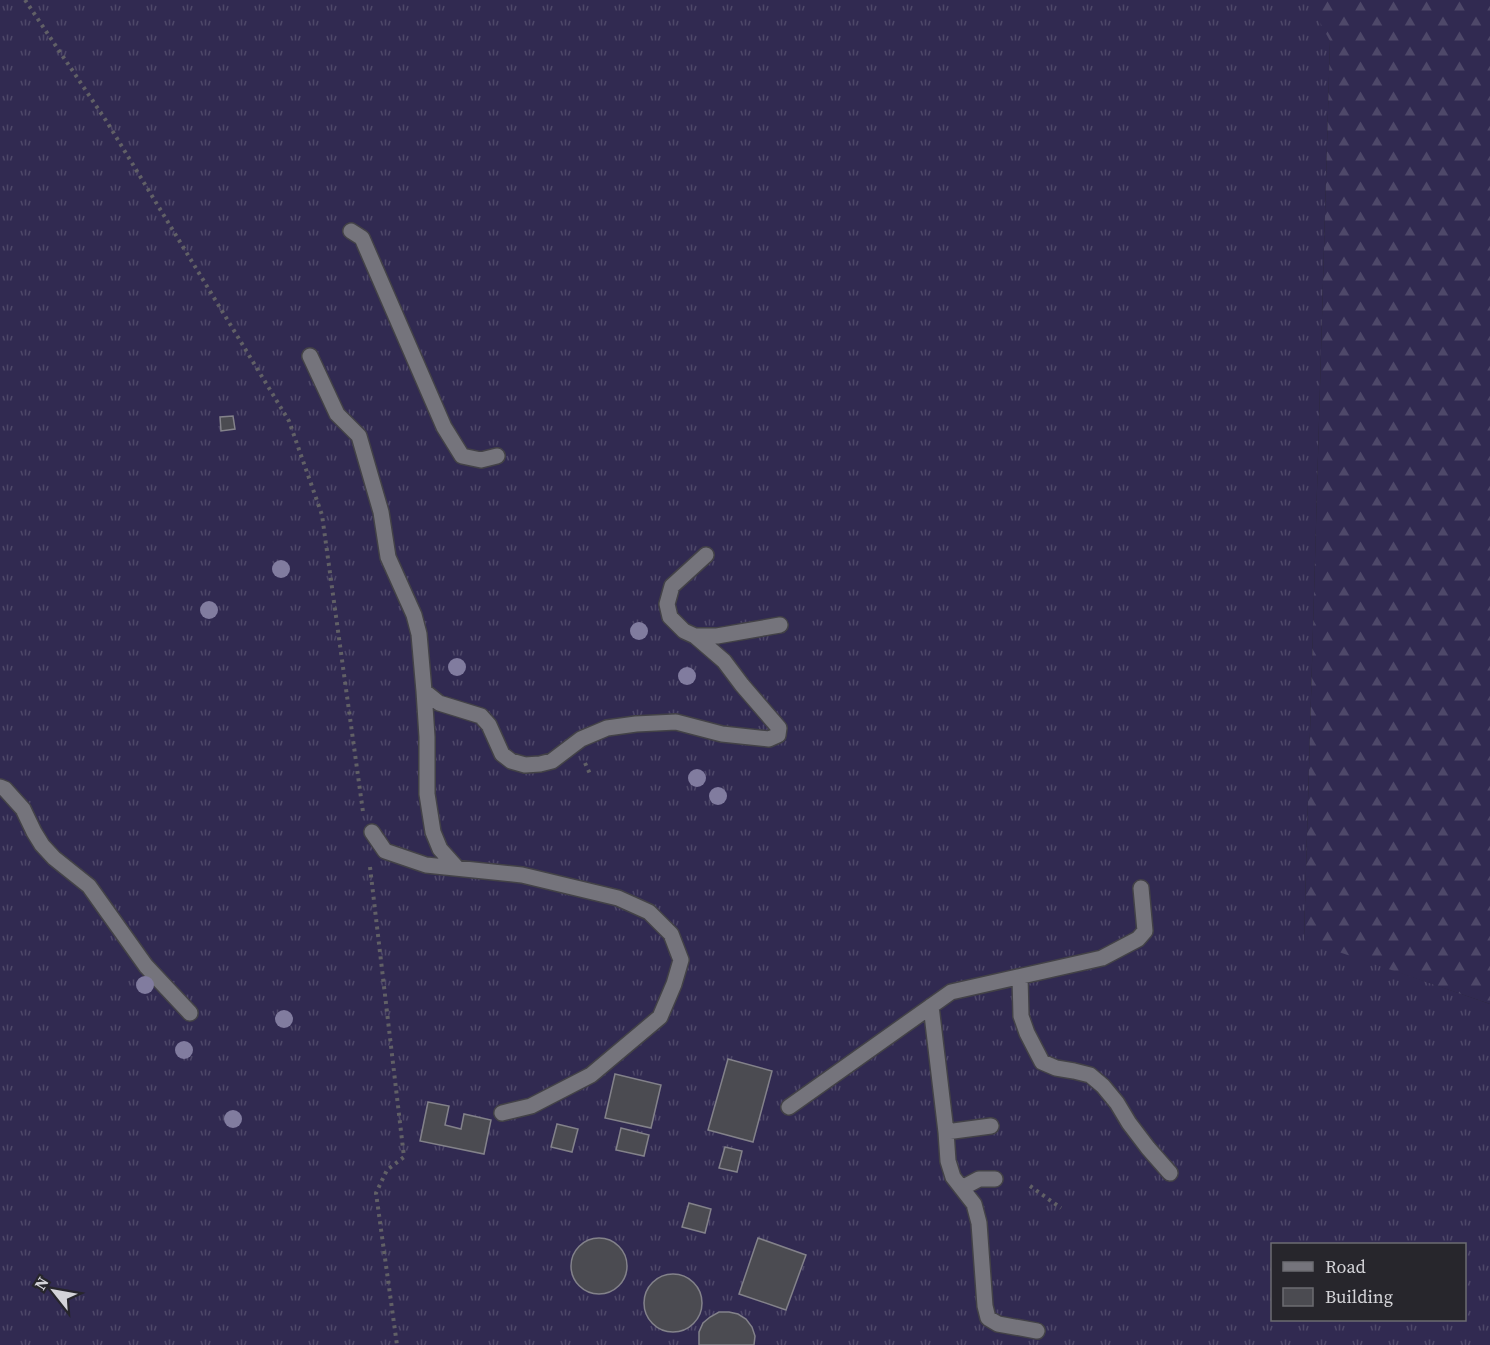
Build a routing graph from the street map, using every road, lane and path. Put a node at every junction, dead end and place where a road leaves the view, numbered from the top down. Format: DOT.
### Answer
graph roads {
  1 [pos="26,0"];
  2 [pos="351,231"];
  3 [pos="310,356"];
  4 [pos="497,456"];
  5 [pos="706,555"];
  6 [pos="780,625"];
  7 [pos="694,636"];
  8 [pos="424,692"];
  9 [pos="0,787"];
  10 [pos="368,827"];
  11 [pos="369,856"];
  12 [pos="457,868"];
  13 [pos="1141,888"];
  14 [pos="1020,977"];
  15 [pos="931,1006"];
  16 [pos="190,1013"];
  17 [pos="789,1107"];
  18 [pos="502,1113"];
  19 [pos="991,1126"];
  20 [pos="946,1132"];
  21 [pos="1170,1173"];
  22 [pos="995,1179"];
  23 [pos="1030,1186"];
  24 [pos="962,1188"];
  25 [pos="1061,1208"];
  26 [pos="1037,1331"];
  27 [pos="397,1345"];
  1 -- 10 [label="path"];
  2 -- 4 [label="lane"];
  3 -- 8 [label="lane"];
  5 -- 7 [label="lane"];
  6 -- 7 [label="lane"];
  7 -- 8 [label="lane"];
  8 -- 12 [label="lane"];
  9 -- 16 [label="lane"];
  10 -- 12 [label="lane"];
  11 -- 27 [label="path"];
  12 -- 18 [label="lane"];
  13 -- 14 [label="lane"];
  14 -- 15 [label="lane"];
  14 -- 21 [label="lane"];
  15 -- 17 [label="lane"];
  15 -- 20 [label="lane"];
  19 -- 20 [label="lane"];
  20 -- 24 [label="lane"];
  22 -- 24 [label="lane"];
  23 -- 25 [label="path"];
  24 -- 26 [label="lane"];
}
